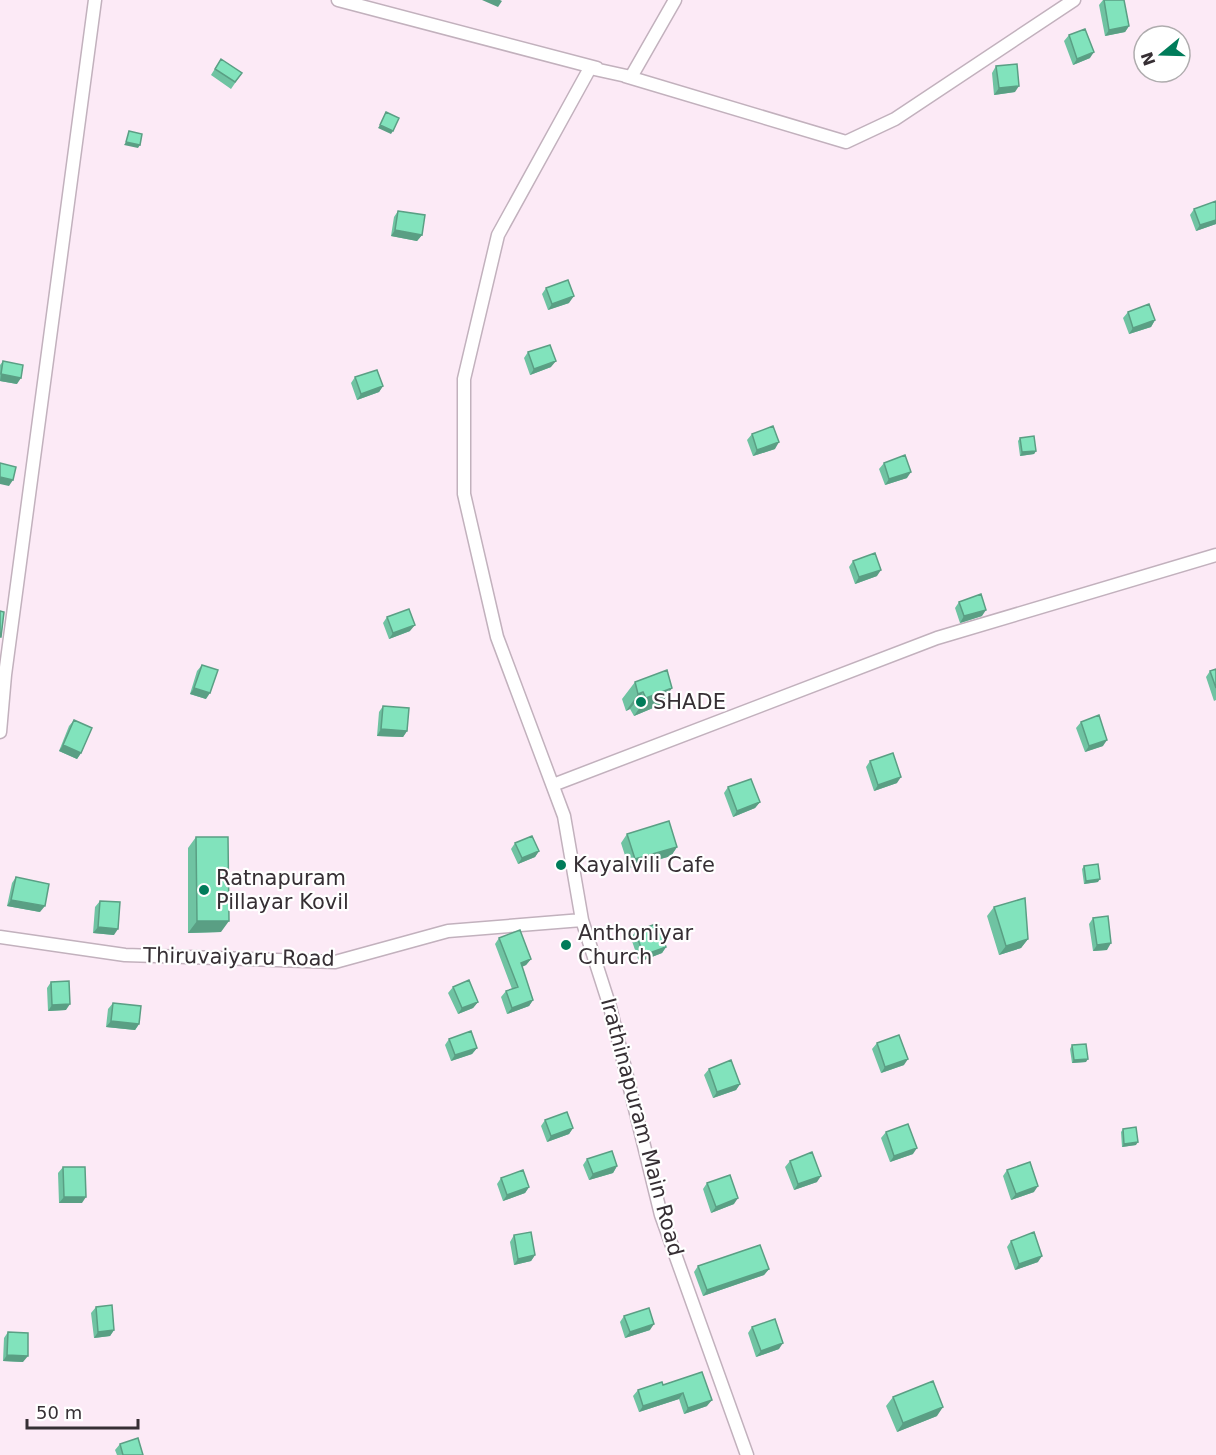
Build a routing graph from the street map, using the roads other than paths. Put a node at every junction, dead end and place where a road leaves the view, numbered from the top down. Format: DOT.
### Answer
graph roads {
  1 [pos="95,0"];
  2 [pos="338,0"];
  3 [pos="675,0"];
  4 [pos="1074,0"];
  5 [pos="614,73"];
  6 [pos="1216,555"];
  7 [pos="0,732"];
  8 [pos="554,785"];
  9 [pos="582,920"];
  10 [pos="0,937"];
  11 [pos="747,1455"];
  1 -- 7 [label="street"];
  2 -- 5 [label="street"];
  3 -- 5 [label="street, Irathinapuram Main Road"];
  4 -- 5 [label="street"];
  5 -- 8 [label="street, Irathinapuram Main Road"];
  6 -- 8 [label="street"];
  8 -- 9 [label="street, Irathinapuram Main Road"];
  9 -- 10 [label="street, Thiruvaiyaru Road"];
  9 -- 11 [label="street, Irathinapuram Main Road"];
}
